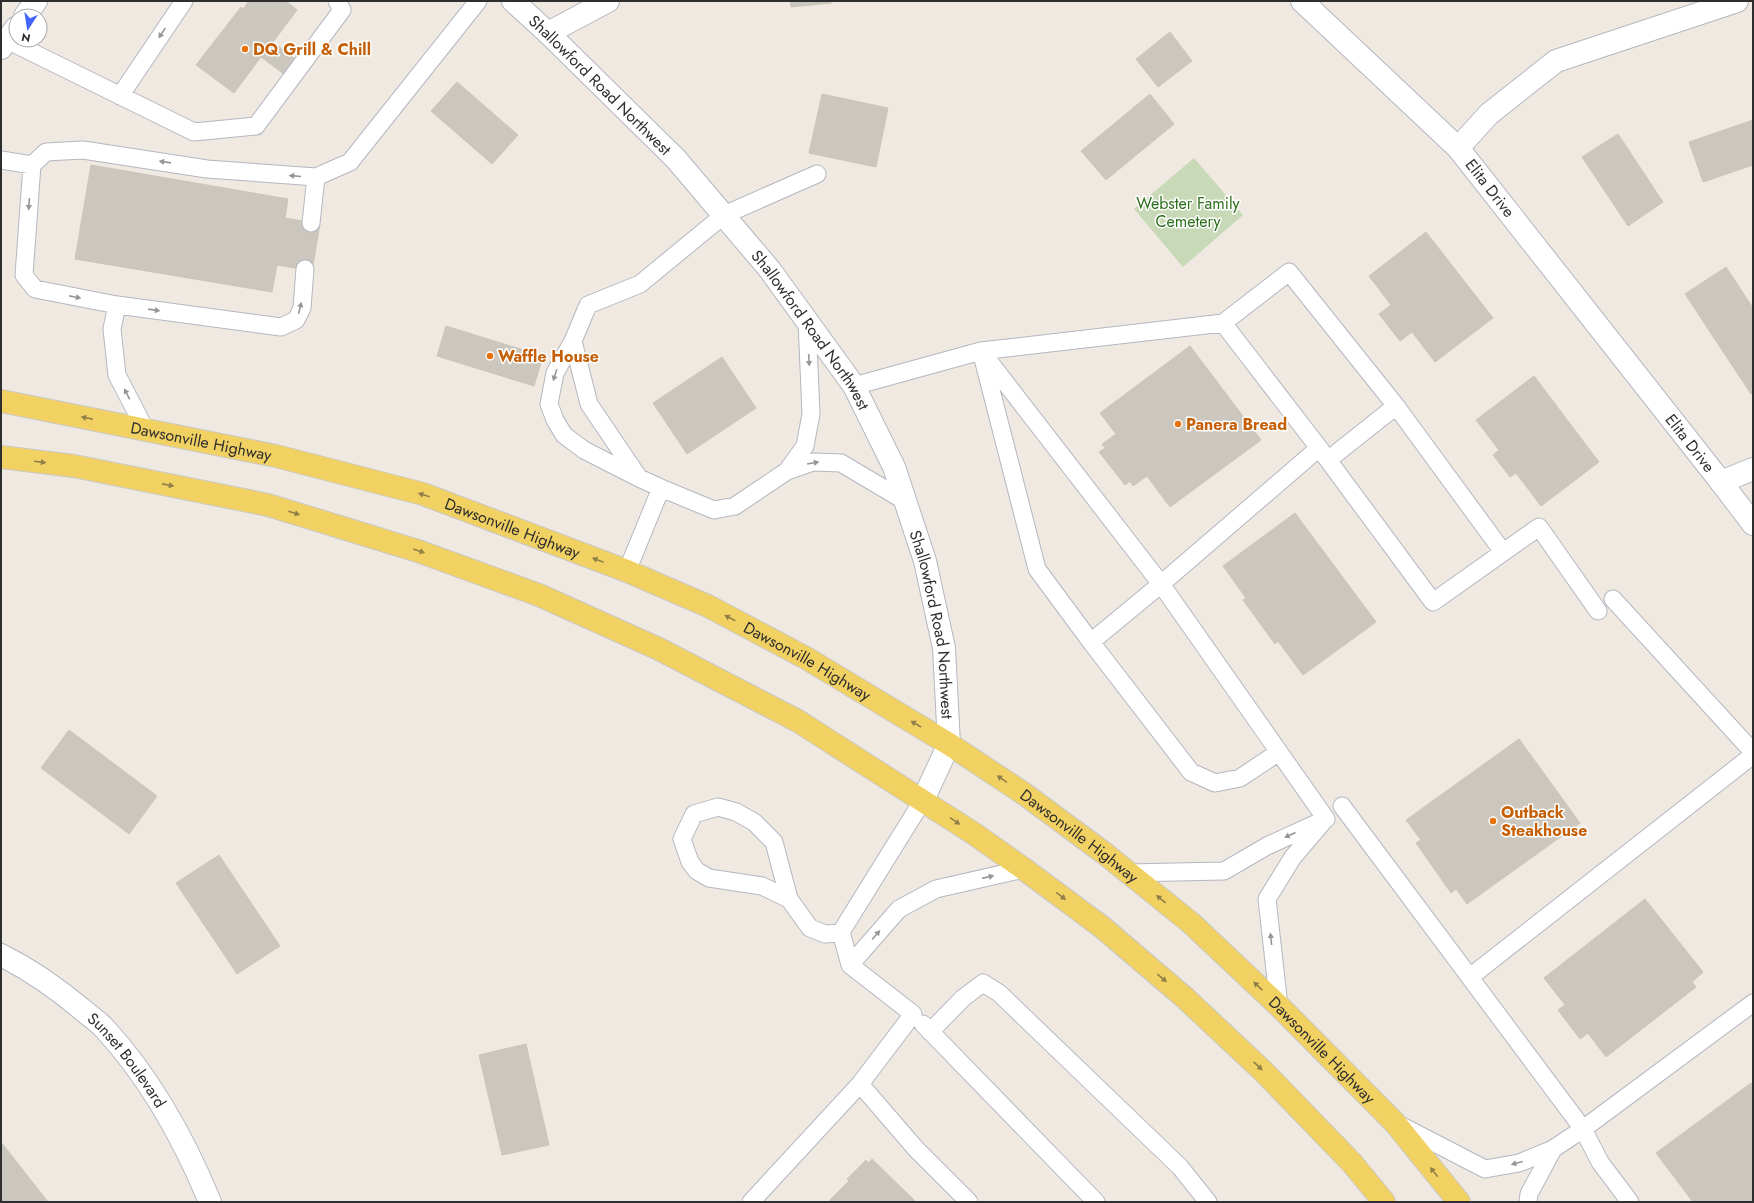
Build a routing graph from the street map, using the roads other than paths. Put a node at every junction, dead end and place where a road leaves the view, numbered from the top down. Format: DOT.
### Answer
graph roads {
  1 [pos="184,1"];
  2 [pos="337,1"];
  3 [pos="478,1"];
  4 [pos="513,1"];
  5 [pos="608,1"];
  6 [pos="1302,1"];
  7 [pos="1737,1"];
  8 [pos="548,33"];
  9 [pos="27,48"];
  10 [pos="120,96"];
  11 [pos="1458,148"];
  12 [pos="1,160"];
  13 [pos="32,165"];
  14 [pos="817,174"];
  15 [pos="316,177"];
  16 [pos="724,215"];
  17 [pos="311,223"];
  18 [pos="305,269"];
  19 [pos="117,305"];
  20 [pos="807,321"];
  21 [pos="1223,323"];
  22 [pos="574,341"];
  23 [pos="981,350"];
  24 [pos="854,386"];
  25 [pos="1,400"];
  26 [pos="1396,406"];
  27 [pos="145,429"];
  28 [pos="1324,454"];
  29 [pos="1,457"];
  30 [pos="1753,469"];
  31 [pos="787,471"];
  32 [pos="639,478"];
  33 [pos="1721,482"];
  34 [pos="661,488"];
  35 [pos="905,501"];
  36 [pos="1753,524"];
  37 [pos="1503,552"];
  38 [pos="627,571"];
  39 [pos="1161,584"];
  40 [pos="1613,599"];
  41 [pos="1598,611"];
  42 [pos="1091,642"];
  43 [pos="949,744"];
  44 [pos="1279,752"];
  45 [pos="1753,753"];
  46 [pos="923,800"];
  47 [pos="1342,806"];
  48 [pos="1326,819"];
  49 [pos="1024,869"];
  50 [pos="1128,873"];
  51 [pos="789,899"];
  52 [pos="841,933"];
  53 [pos="1,955"];
  54 [pos="850,965"];
  55 [pos="1470,977"];
  56 [pos="1753,1003"];
  57 [pos="1279,1006"];
  58 [pos="913,1014"];
  59 [pos="930,1032"];
  60 [pos="860,1084"];
  61 [pos="1395,1123"];
  62 [pos="1583,1129"];
  63 [pos="1553,1149"];
  64 [pos="210,1202"];
  65 [pos="751,1202"];
  66 [pos="969,1202"];
  67 [pos="1096,1202"];
  68 [pos="1208,1202"];
  69 [pos="1384,1202"];
  70 [pos="1459,1202"];
  71 [pos="1528,1202"];
  72 [pos="1630,1202"];
  1 -- 10 [label="lane, one-way"];
  2 -- 10 [label="lane"];
  3 -- 15 [label="lane"];
  4 -- 8 [label="street, Shallowford Road Northwest"];
  5 -- 8 [label="street"];
  6 -- 11 [label="street"];
  7 -- 11 [label="street, Elita Drive"];
  8 -- 16 [label="street, Shallowford Road Northwest"];
  9 -- 10 [label="lane"];
  11 -- 33 [label="street, Elita Drive"];
  12 -- 13 [label="lane"];
  15 -- 13 [label="lane, one-way"];
  13 -- 19 [label="lane, one-way"];
  14 -- 16 [label="lane"];
  15 -- 17 [label="lane"];
  16 -- 20 [label="street, Shallowford Road Northwest"];
  16 -- 22 [label="lane"];
  19 -- 18 [label="lane, one-way"];
  27 -- 19 [label="lane, one-way"];
  20 -- 24 [label="street, Shallowford Road Northwest"];
  20 -- 31 [label="lane, one-way"];
  21 -- 23 [label="lane"];
  21 -- 26 [label="lane"];
  21 -- 28 [label="lane"];
  22 -- 32 [label="lane"];
  22 -- 32 [label="lane, one-way"];
  23 -- 24 [label="lane"];
  23 -- 39 [label="lane"];
  23 -- 42 [label="lane"];
  24 -- 35 [label="street, Shallowford Road Northwest"];
  27 -- 25 [label="main road, Dawsonville Highway, one-way"];
  26 -- 28 [label="lane"];
  26 -- 37 [label="lane"];
  38 -- 27 [label="main road, Dawsonville Highway, one-way"];
  28 -- 37 [label="lane"];
  28 -- 39 [label="lane"];
  29 -- 46 [label="main road, one-way"];
  30 -- 33 [label="street"];
  31 -- 34 [label="lane"];
  31 -- 35 [label="lane, one-way"];
  32 -- 34 [label="lane"];
  33 -- 36 [label="street, Elita Drive"];
  34 -- 38 [label="lane"];
  35 -- 43 [label="street, Shallowford Road Northwest"];
  37 -- 41 [label="lane"];
  43 -- 38 [label="main road, Dawsonville Highway, one-way"];
  39 -- 42 [label="lane"];
  39 -- 44 [label="lane"];
  40 -- 45 [label="lane"];
  42 -- 44 [label="lane"];
  43 -- 46 [label="street"];
  50 -- 43 [label="main road, Dawsonville Highway, one-way"];
  44 -- 48 [label="lane"];
  45 -- 55 [label="lane"];
  46 -- 49 [label="main road, one-way"];
  46 -- 52 [label="lane"];
  47 -- 55 [label="lane"];
  48 -- 50 [label="lane, one-way"];
  57 -- 48 [label="lane, one-way"];
  54 -- 49 [label="lane, one-way"];
  49 -- 69 [label="main road, one-way"];
  57 -- 50 [label="main road, Dawsonville Highway, one-way"];
  51 -- 51 [label="lane"];
  51 -- 52 [label="lane"];
  52 -- 54 [label="lane"];
  53 -- 64 [label="street, Sunset Boulevard"];
  54 -- 58 [label="lane"];
  55 -- 62 [label="lane"];
  56 -- 62 [label="lane"];
  57 -- 61 [label="main road, Dawsonville Highway"];
  58 -- 59 [label="lane"];
  58 -- 60 [label="lane"];
  59 -- 67 [label="lane"];
  59 -- 68 [label="lane"];
  60 -- 65 [label="lane"];
  60 -- 66 [label="lane"];
  63 -- 61 [label="lane, one-way"];
  70 -- 61 [label="main road, Dawsonville Highway, one-way"];
  62 -- 63 [label="lane"];
  62 -- 72 [label="lane"];
  63 -- 71 [label="lane"];
}
